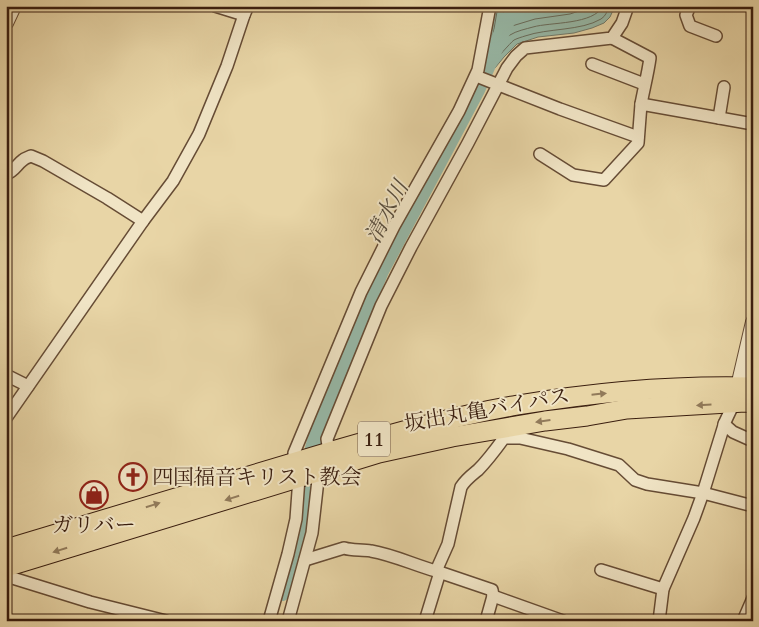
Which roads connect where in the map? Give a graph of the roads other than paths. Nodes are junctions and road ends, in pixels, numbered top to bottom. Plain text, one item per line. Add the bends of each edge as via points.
1 (14, 6) edge
2 (215, 6) edge
3 (490, 6) edge
4 (628, 6) edge
5 (690, 6) edge
6 (246, 11) edge
7 (6, 23) edge
8 (716, 36) dead end
9 (612, 38) junction
10 (592, 64) dead end
11 (476, 76) junction
12 (498, 84) junction
13 (644, 84) junction
14 (724, 87) dead end
15 (641, 104) junction
16 (719, 118) junction
17 (753, 124) edge
18 (638, 137) junction
19 (540, 154) dead end
20 (6, 174) edge
21 (143, 221) junction
22 (753, 322) edge
23 (6, 375) edge
24 (28, 386) junction
25 (744, 395) edge
26 (496, 409) junction
27 (6, 418) edge
28 (724, 424) junction
29 (502, 433) junction
30 (753, 441) edge
31 (329, 452) junction
32 (297, 470) junction
33 (319, 472) junction
34 (703, 493) junction
35 (753, 506) edge
36 (6, 549) edge
37 (305, 560) junction
38 (6, 567) edge
39 (601, 570) dead end
40 (438, 572) junction
41 (6, 576) edge
42 (663, 589) junction
43 (493, 596) junction
44 (753, 598) edge
45 (166, 621) edge
46 (269, 621) edge
47 (288, 621) edge
48 (425, 621) edge
49 (486, 621) edge
50 (563, 621) edge
51 (659, 621) edge
52 (743, 621) edge

1 - 7 street
2 - 6 street
3 - 11 street
4 - 9 street
5 - 8 street via 686,15 690,26
6 - 21 street via 199,134 173,182
9 - 12 street via 525,48
9 - 13 street via 650,58
10 - 13 street
11 - 12 street
11 - 32 street via 361,292 294,453
12 - 18 street
12 - 31 street via 381,306 327,439
13 - 15 street
14 - 16 street
15 - 16 street
15 - 18 street
16 - 17 street
18 - 19 street via 638,143 604,180 573,175
20 - 21 street via 31,156
21 - 24 street
22 - 25 street
23 - 24 street
24 - 27 street
26 -> 25 highway, 坂出丸亀バイパス / 11 via 587,395 663,389
25 - 28 street
25 -> 29 highway, 坂出丸亀バイパス / 11 via 545,421
26 - 29 street
26 - 31 highway, 坂出丸亀バイパス / 11
28 - 30 street
28 - 34 street
29 - 33 highway, 坂出丸亀バイパス / 11 via 452,437 379,453
29 - 34 street via 619,465 635,480 647,484
29 - 40 street via 491,456 461,487
31 - 32 highway, 坂出丸亀バイパス / 11
32 - 33 highway, 坂出丸亀バイパス / 11
36 -> 32 highway, 坂出丸亀バイパス / 11
32 -> 38 highway, 坂出丸亀バイパス / 11
32 - 46 street via 296,519
33 - 37 street via 312,533
34 - 35 street
34 - 42 street
37 - 40 street via 344,548 370,550
37 - 47 street
39 - 42 street
40 - 43 street via 492,590
40 - 48 street
41 - 45 street
42 - 51 street
43 - 49 street
43 - 50 street
44 - 52 street

